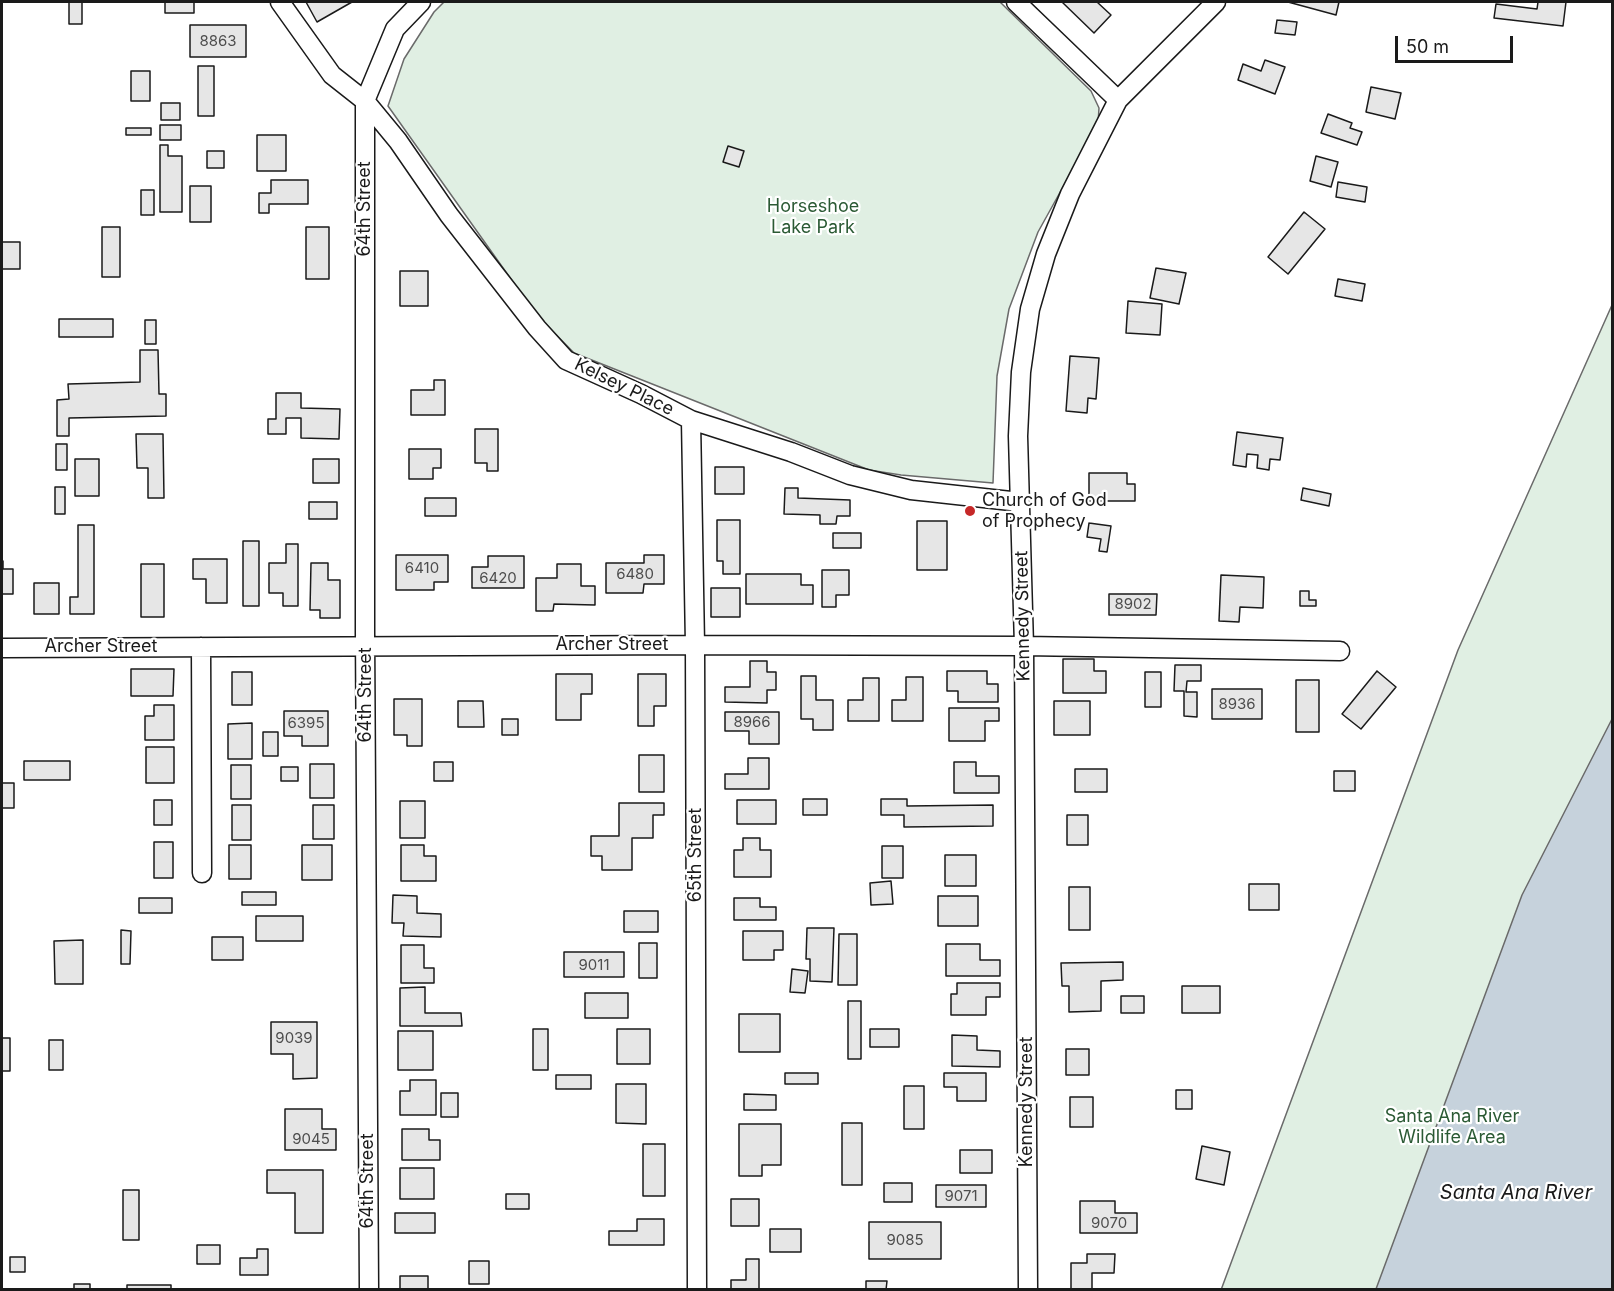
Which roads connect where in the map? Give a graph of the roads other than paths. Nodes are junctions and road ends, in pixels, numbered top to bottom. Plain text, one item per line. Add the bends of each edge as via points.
1 (280, 2) edge
2 (422, 2) edge
3 (1016, 2) edge
4 (1216, 2) edge
5 (1119, 100) junction
6 (365, 101) junction
7 (691, 420) junction
8 (1020, 502) junction
9 (365, 645) junction
10 (695, 645) junction
11 (1024, 646) junction
12 (201, 647) junction
13 (2, 648) edge
14 (1340, 651) dead end
15 (202, 873) dead end
16 (369, 1290) edge
17 (697, 1290) edge
18 (1028, 1290) edge

1 - 6 street, Kelsey Place via 332,75
2 - 6 street via 395,29
3 - 5 street
4 - 5 street, Kennedy Street
5 - 8 street, Kennedy Street via 1070,194 1030,309 1018,425
6 - 7 street, Kelsey Place via 449,215 566,360
6 - 9 street, 64th Street
7 - 8 street, Kelsey Place via 850,475 911,490
7 - 10 street, 65th Street
8 - 11 street, Kennedy Street
9 - 10 street, Archer Street
9 - 12 street, Archer Street
9 - 16 street, 64th Street
10 - 11 street, Archer Street
10 - 17 street, 65th Street
11 - 14 street, Archer Street
11 - 18 street, Kennedy Street
12 - 13 street, Archer Street
12 - 15 street

